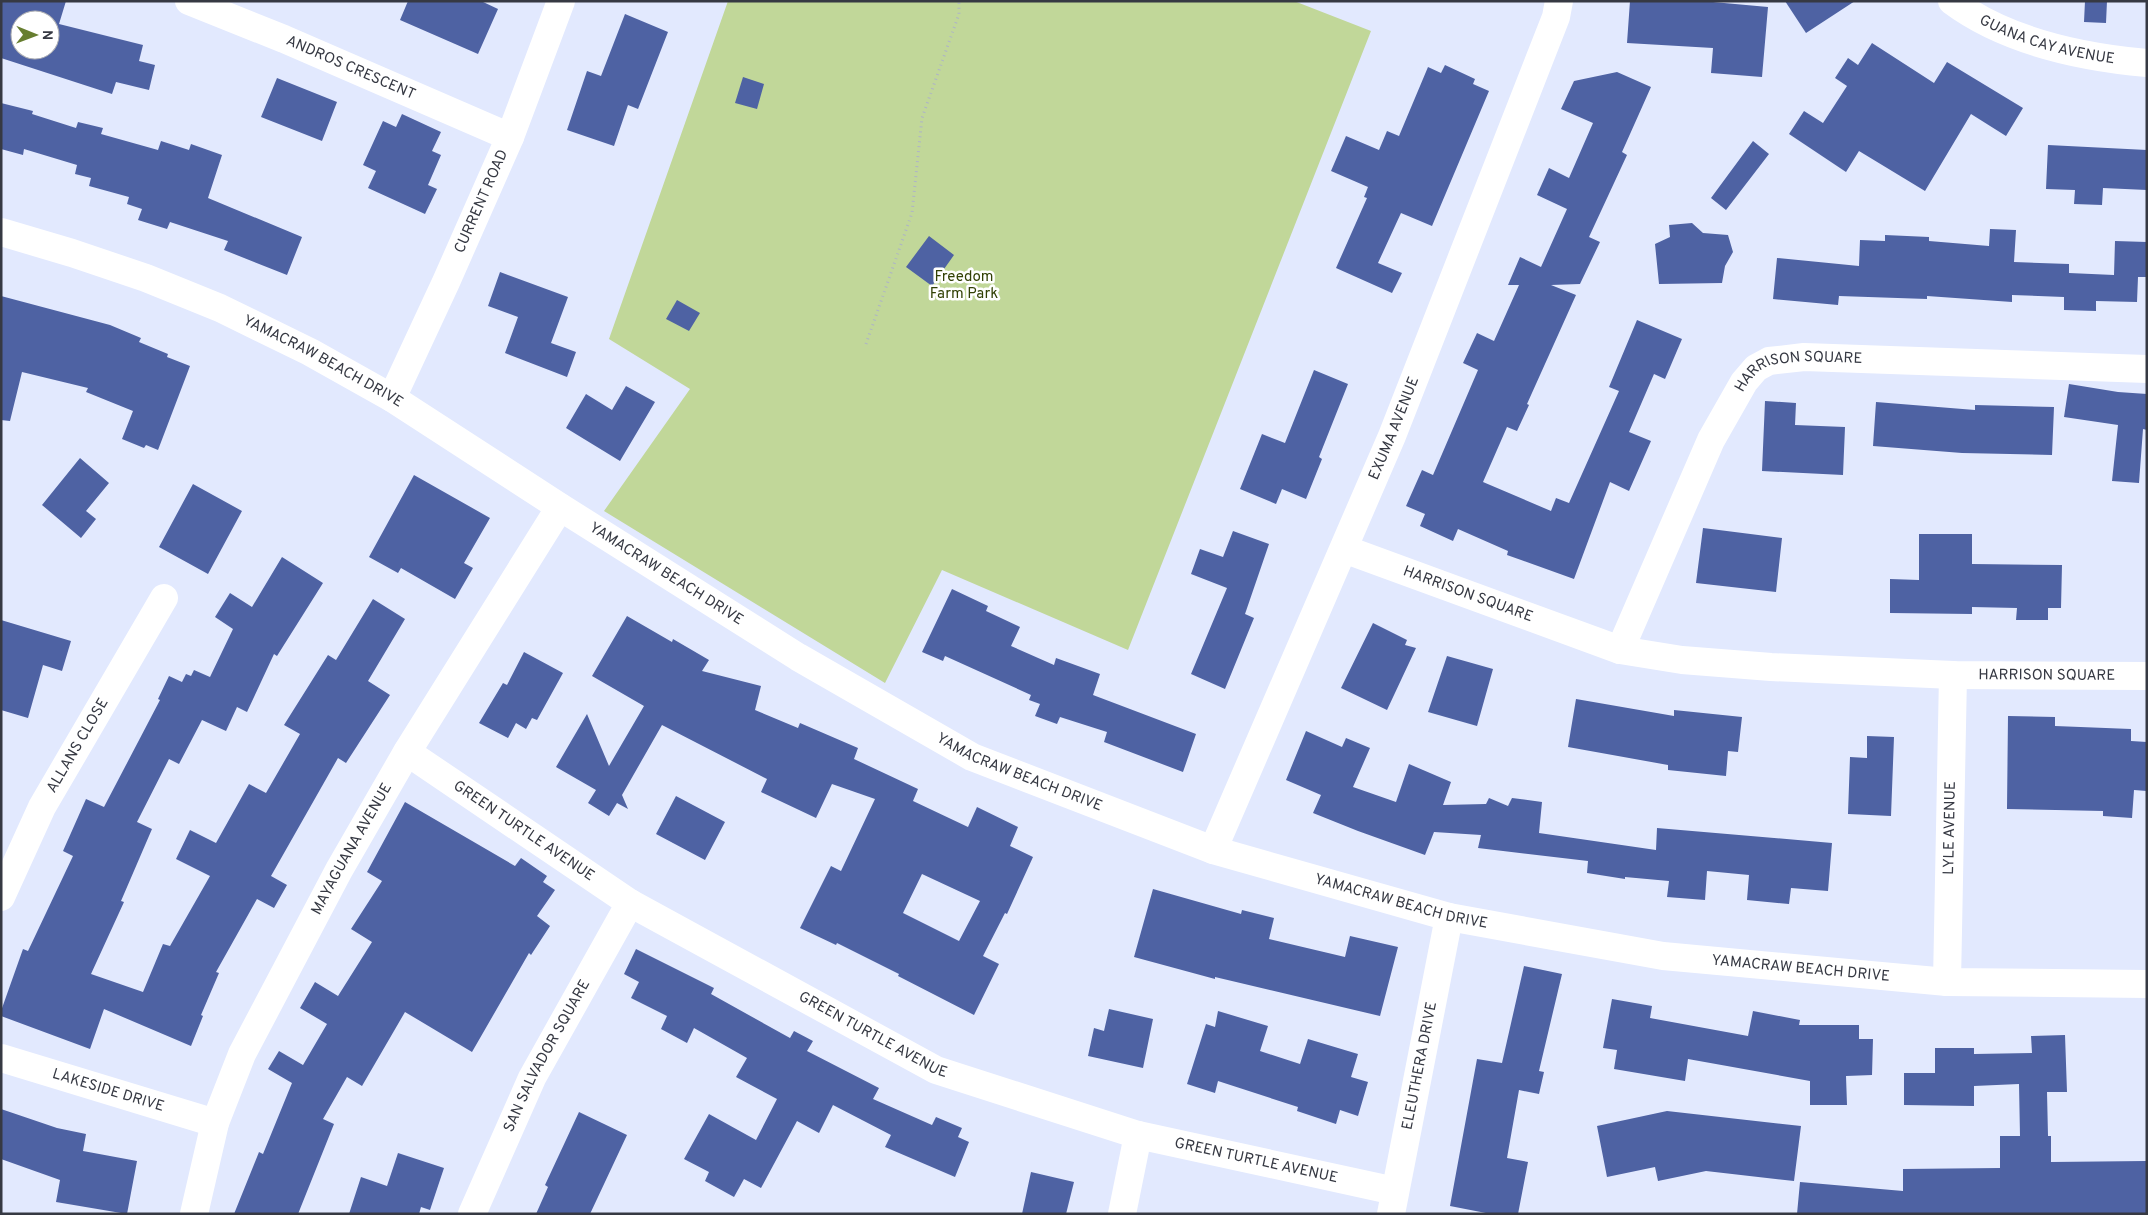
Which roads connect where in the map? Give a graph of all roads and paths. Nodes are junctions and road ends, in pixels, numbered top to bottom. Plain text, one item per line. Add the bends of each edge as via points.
1 (189, 1) edge
2 (561, 1) edge
3 (960, 1) edge
4 (1559, 1) edge
5 (1952, 1) edge
6 (2147, 63) edge
7 (510, 137) junction
8 (1, 232) edge
9 (866, 344) dead end
10 (2147, 369) edge
11 (392, 398) junction
12 (560, 507) junction
13 (1344, 549) junction
14 (164, 598) dead end
15 (1620, 650) junction
16 (1953, 675) junction
17 (2147, 676) edge
18 (407, 752) junction
19 (1213, 850) junction
20 (1, 897) edge
21 (630, 903) junction
22 (1449, 917) junction
23 (1947, 982) junction
24 (2147, 984) edge
25 (1, 1058) edge
26 (215, 1123) junction
27 (1138, 1135) junction
28 (1393, 1202) edge
29 (194, 1214) edge
30 (472, 1214) edge
31 (1122, 1214) edge

1 - 7 street, ANDROS CRESCENT
2 - 7 street, CURRENT ROAD
3 - 9 path via 959,14 922,118 912,213
4 - 13 street, EXUMA AVENUE via 1556,17 1396,427
5 - 6 street, GUANA CAY AVENUE via 1973,16 2048,47 2112,60
7 - 11 street, CURRENT ROAD
8 - 11 street, YAMACRAW BEACH DRIVE via 146,278 220,308 310,352
10 - 15 street, HARRISON SQUARE via 1804,357 1769,361 1756,368 1744,382 1711,440
11 - 12 street, YAMACRAW BEACH DRIVE
12 - 18 street, MAYAGUANA AVENUE
12 - 19 street, YAMACRAW BEACH DRIVE via 798,657 972,757
13 - 15 street, HARRISON SQUARE
13 - 19 street, EXUMA AVENUE
14 - 20 street, ALLANS CLOSE via 42,807
15 - 16 street, HARRISON SQUARE via 1682,660 1771,667
16 - 17 street, HARRISON SQUARE
16 - 23 street, LYLE AVENUE
18 - 21 street, GREEN TURTLE AVENUE
18 - 26 street, MAYAGUANA AVENUE via 339,870 242,1054
19 - 22 street, YAMACRAW BEACH DRIVE
21 - 27 street, GREEN TURTLE AVENUE via 936,1070
21 - 30 street, SAN SALVADOR SQUARE via 532,1078
22 - 23 street, YAMACRAW BEACH DRIVE via 1663,956
22 - 28 street, ELEUTHERA DRIVE
23 - 24 street, YAMACRAW BEACH DRIVE
25 - 26 street, LAKESIDE DRIVE
26 - 29 street, MAYAGUANA AVENUE
27 - 28 street, GREEN TURTLE AVENUE
27 - 31 street

